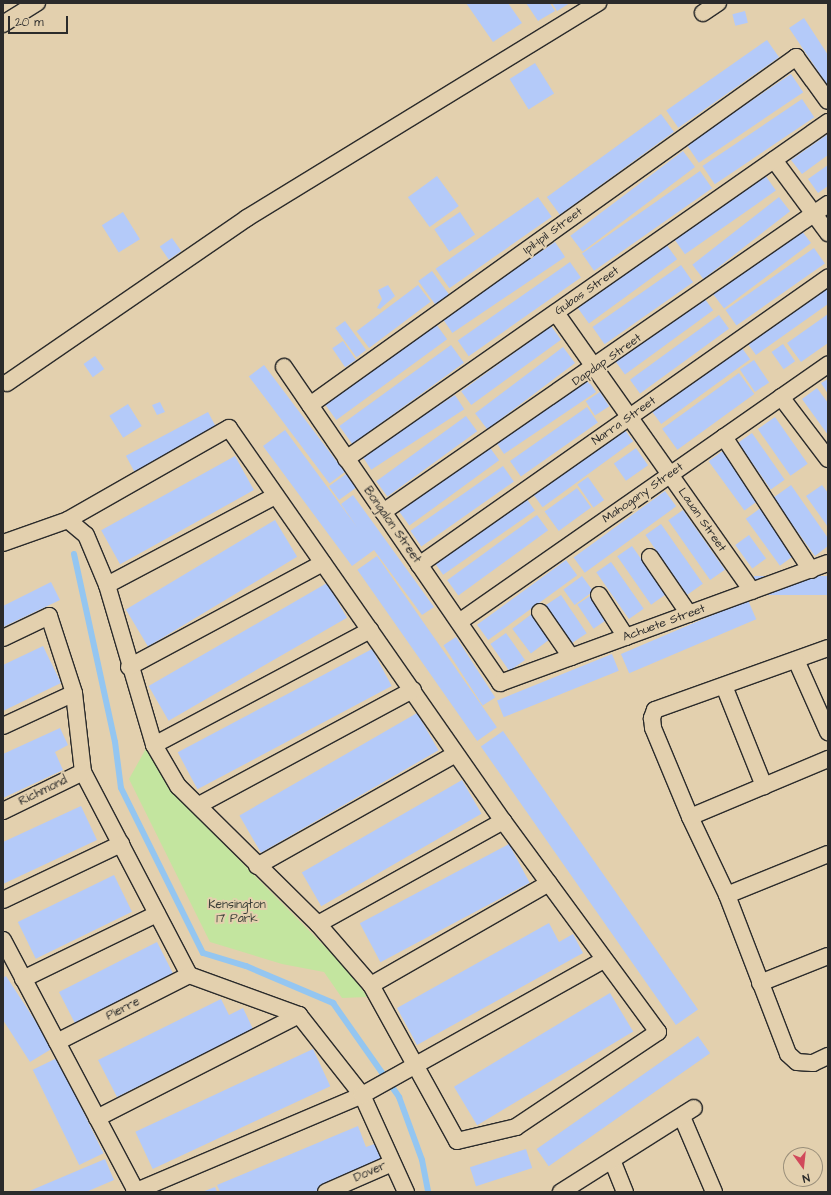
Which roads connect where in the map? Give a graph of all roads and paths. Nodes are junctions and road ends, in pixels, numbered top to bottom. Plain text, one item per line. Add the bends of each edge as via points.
1 (37, 3) edge
2 (598, 3) edge
3 (718, 3) edge
4 (703, 13) dead end
5 (3, 24) edge
6 (828, 101) edge
7 (828, 122) edge
8 (774, 160) junction
9 (828, 204) edge
10 (813, 214) junction
11 (828, 233) edge
12 (828, 278) edge
13 (556, 313) junction
14 (828, 365) edge
15 (284, 367) dead end
16 (595, 368) junction
17 (7, 383) dead end
18 (781, 398) junction
19 (310, 405) junction
20 (630, 417) junction
21 (724, 437) junction
22 (346, 459) junction
23 (828, 459) edge
24 (670, 474) junction
25 (275, 496) junction
26 (383, 512) junction
27 (68, 520) junction
28 (3, 544) edge
29 (650, 557) dead end
30 (323, 563) junction
31 (828, 563) edge
32 (419, 565) junction
33 (811, 570) junction
34 (106, 585) junction
35 (752, 591) junction
36 (599, 595) dead end
37 (540, 612) dead end
38 (689, 614) junction
39 (458, 622) junction
40 (370, 630) junction
41 (626, 637) junction
42 (3, 638) edge
43 (828, 648) edge
44 (571, 657) junction
45 (796, 660) junction
46 (128, 667) junction
47 (500, 683) joint
48 (724, 686) junction
49 (413, 690) junction
50 (74, 693) junction
51 (3, 726) edge
52 (828, 732) edge
53 (154, 745) junction
54 (456, 754) junction
55 (828, 759) edge
56 (83, 772) junction
57 (764, 786) junction
58 (199, 805) junction
59 (3, 811) edge
60 (690, 817) junction
61 (503, 820) junction
62 (120, 844) junction
63 (828, 854) edge
64 (257, 866) junction
65 (549, 883) junction
66 (727, 895) junction
67 (3, 900) edge
68 (157, 914) junction
69 (318, 924) junction
70 (3, 941) edge
71 (828, 956) edge
72 (604, 960) junction
73 (189, 976) junction
74 (23, 979) junction
75 (760, 983) junction
76 (371, 985) junction
77 (299, 1015) junction
78 (57, 1042) junction
79 (828, 1056) edge
80 (411, 1069) junction
81 (368, 1092) junction
82 (97, 1118) junction
83 (612, 1160) junction
84 (392, 1163) junction
85 (135, 1191) edge
86 (326, 1192) edge
87 (406, 1192) edge
88 (561, 1192) edge
89 (625, 1192) edge
90 (714, 1192) edge

1 - 5 street
2 - 17 street via 247,218
3 - 4 street
6 - 19 street, Ipil-Ipil Street via 796,57
7 - 8 street, Gubas Street
8 - 10 street
8 - 13 street, Gubas Street
9 - 10 street, Dapdap Street
10 - 11 street
10 - 16 street, Dapdap Street
12 - 20 street, Narra Street
13 - 16 street, Lauan Street
13 - 22 street, Gubas Street
14 - 18 street, Mahogany Street
15 - 19 street, Bongalon Street
16 - 20 street, Lauan Street
16 - 26 street, Dapdap Street
18 - 21 street, Mahogany Street
18 - 23 street
19 - 22 street, Bongalon Street
20 - 24 street, Lauan Street
20 - 32 street, Narra Street
21 - 24 street, Mahogany Street
21 - 33 street
22 - 26 street, Bongalon Street
24 - 35 street, Lauan Street
24 - 39 street, Mahogany Street
25 - 27 street via 229,428
25 - 30 street
25 - 34 street
26 - 32 street, Bongalon Street
27 - 28 street
27 - 34 street via 86,535
29 - 38 street
30 - 40 street
30 - 46 street
31 - 33 street, Achuete Street
32 - 39 street, Bongalon Street
33 - 35 street, Achuete Street
34 - 46 street
35 - 38 street, Achuete Street
36 - 41 street
37 - 44 street
38 - 41 street, Achuete Street
39 - 47 street, Bongalon Street
40 - 49 street
40 - 53 street
41 - 44 street, Achuete Street
42 - 50 street via 49,616
43 - 45 street
44 - 47 street, Achuete Street
45 - 48 street
45 - 52 street
46 - 53 street
48 - 57 street
48 - 60 street via 655,710 652,718 653,728
49 - 54 street
49 - 58 street
50 - 51 street
50 - 56 street
53 - 58 street via 178,786
54 - 61 street
54 - 64 street
55 - 57 street
56 - 59 street, Richmond
56 - 62 street
57 - 60 street
58 - 64 street
60 - 66 street
61 - 65 street
61 - 69 street
62 - 67 street
62 - 68 street
63 - 66 street
64 - 69 street
65 - 72 street
65 - 76 street
66 - 75 street
68 - 73 street
68 - 74 street
69 - 76 street
70 - 74 street
71 - 75 street
72 - 80 street
72 - 80 street via 658,1032 516,1127 457,1141
73 - 77 street
73 - 78 street, Pierre
74 - 78 street
75 - 79 street via 788,1054 797,1062 813,1063
76 - 80 street
77 - 81 street
77 - 82 street
78 - 82 street
80 - 81 street
81 - 84 street
81 - 85 street
82 - 85 street
83 - 88 street
83 - 89 street
83 - 90 street via 688,1113
84 - 86 street, Dover
84 - 87 street

